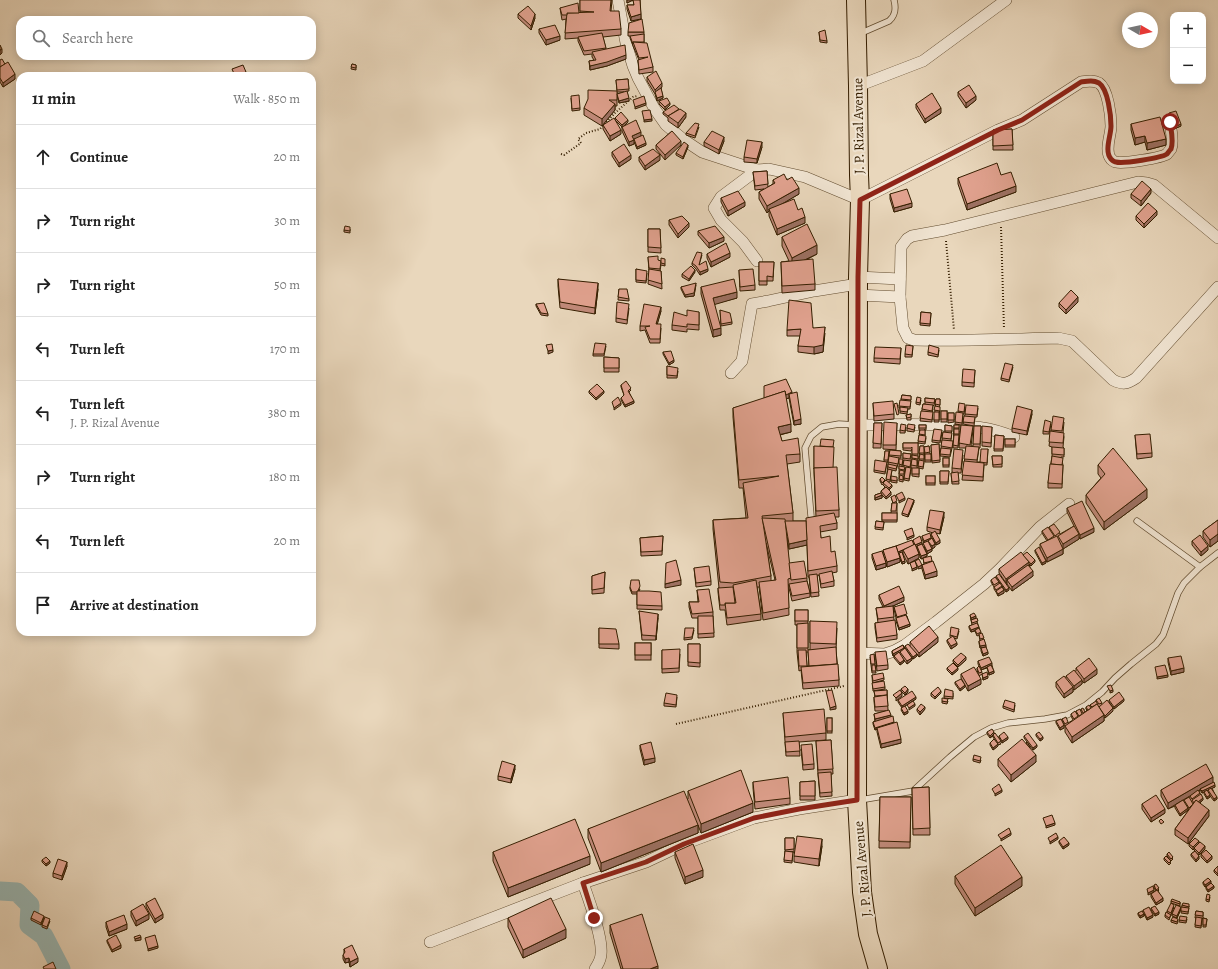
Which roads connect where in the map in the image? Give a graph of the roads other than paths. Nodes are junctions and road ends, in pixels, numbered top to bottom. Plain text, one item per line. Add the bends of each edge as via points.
1 (618, 0) edge
2 (856, 0) edge
3 (894, 0) edge
4 (1006, 0) edge
5 (857, 35) junction
6 (858, 86) junction
7 (1170, 122) edge
8 (757, 170) junction
9 (860, 200) junction
10 (1218, 238) edge
11 (757, 261) dead end
12 (900, 279) junction
13 (858, 285) junction
14 (1218, 287) edge
15 (900, 297) junction
16 (731, 373) dead end
17 (858, 425) junction
18 (1014, 437) edge
19 (1070, 504) dead end
20 (811, 516) edge
21 (1137, 521) dead end
22 (1218, 553) edge
23 (1200, 567) junction
24 (857, 653) junction
25 (857, 800) junction
26 (583, 883) junction
27 (430, 942) dead end
28 (595, 969) edge
29 (878, 969) edge

1 - 8 street via 633,66 646,94 666,125 702,152
2 - 5 main road, J. P. Rizal Avenue
3 - 5 lane via 895,13 889,21
4 - 6 street via 923,61
5 - 6 main road, J. P. Rizal Avenue
6 - 9 main road, J. P. Rizal Avenue
7 - 9 street via 1172,143 1167,154 1157,158 1116,162 1110,159 1108,152 1111,127 1104,89 1100,84 1091,81 1081,82 1022,120
8 - 9 street via 768,169 805,177
8 - 11 street via 720,197 714,208 721,220 743,242
9 - 13 main road, J. P. Rizal Avenue
10 - 12 street via 1154,185 1138,182 912,236 901,247
12 - 13 street
12 - 15 street
13 - 15 street
13 - 16 street via 752,304 742,361
13 - 17 main road, J. P. Rizal Avenue
14 - 15 street via 1136,378 1121,384 1113,380 1072,340 1058,338 955,341 908,338 903,328
17 - 18 street via 970,426
17 - 20 lane via 839,424 822,427 811,436 805,448
17 - 24 main road, J. P. Rizal Avenue
19 - 24 street via 1040,527 984,584 904,645 885,654
21 - 23 lane
22 - 23 lane
23 - 25 lane via 1178,593 1163,635 1156,644 1086,705 1067,715 991,728 974,737 913,791
24 - 25 main road, J. P. Rizal Avenue
25 - 26 street via 754,818 684,844 646,862
25 - 29 main road, J. P. Rizal Avenue via 862,892 868,934
26 - 27 street
26 - 28 street via 602,946 600,962

